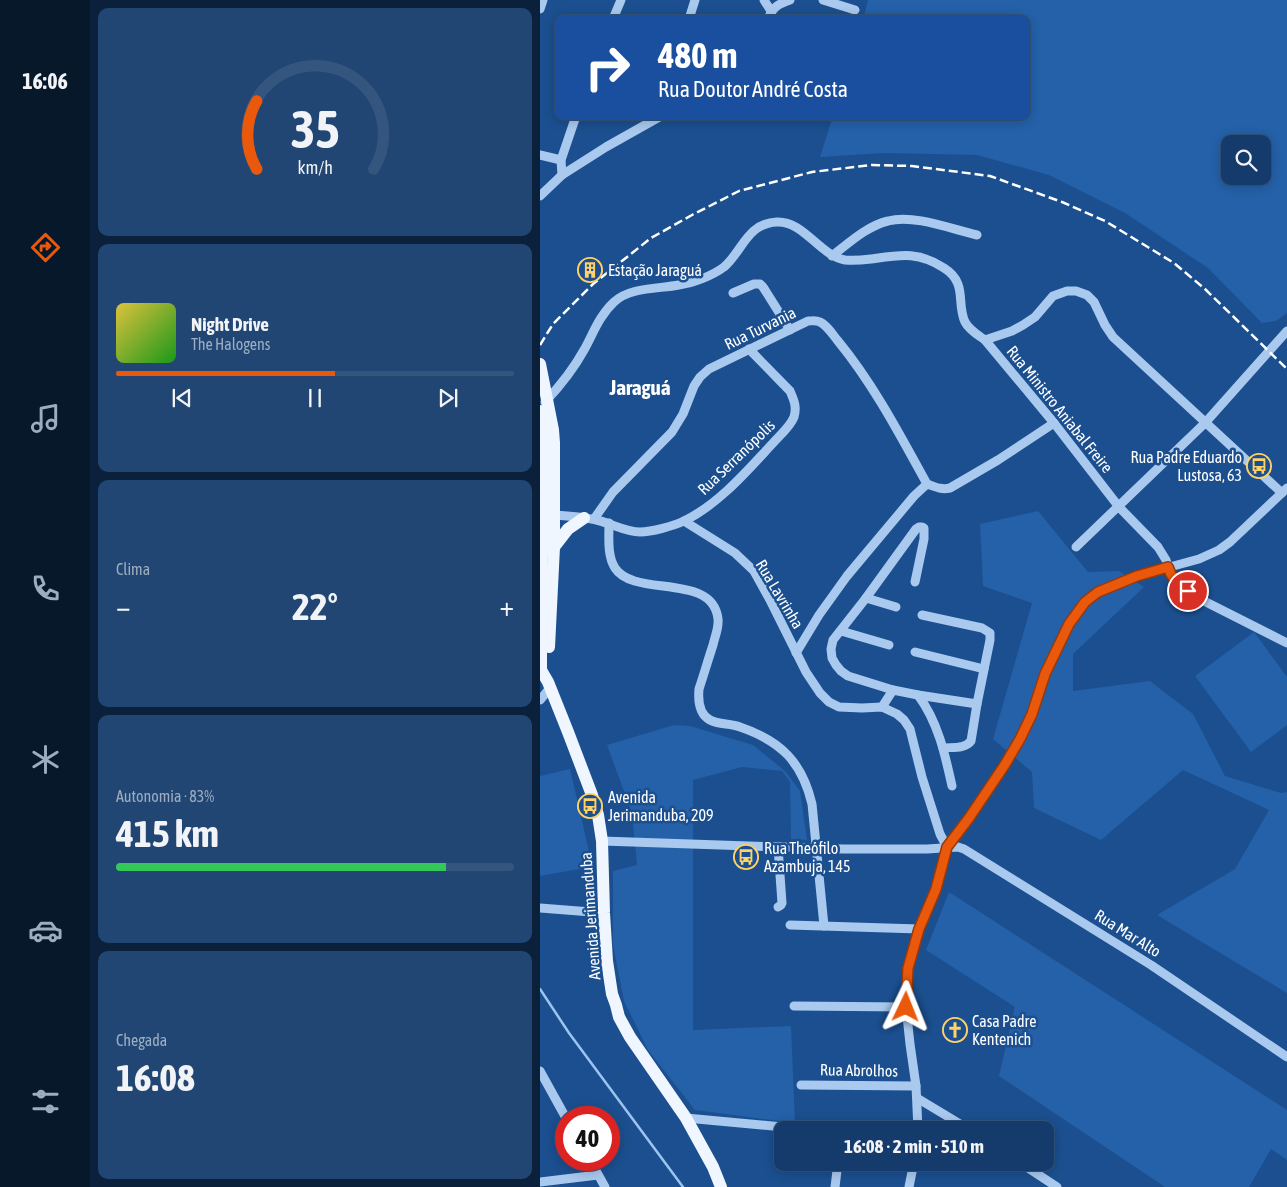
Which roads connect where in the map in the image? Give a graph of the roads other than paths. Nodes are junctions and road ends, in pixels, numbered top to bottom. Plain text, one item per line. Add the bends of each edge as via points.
1 (543, 0) edge
2 (621, 0) edge
3 (695, 0) edge
4 (764, 0) edge
5 (790, 0) edge
6 (823, 0) edge
7 (540, 9) edge
8 (854, 10) dead end
9 (615, 15) edge
10 (690, 15) edge
11 (770, 15) edge
12 (575, 120) edge
13 (651, 120) edge
14 (540, 155) edge
15 (561, 160) junction
16 (562, 176) junction
17 (540, 196) edge
18 (977, 235) dead end
19 (832, 256) junction
20 (733, 292) dead end
21 (790, 330) junction
22 (1287, 331) edge
23 (985, 340) junction
24 (749, 349) junction
25 (540, 364) edge
26 (540, 407) edge
27 (540, 411) edge
28 (1054, 422) junction
29 (1205, 423) junction
30 (549, 475) junction
31 (928, 484) junction
32 (1284, 490) edge
33 (1119, 506) junction
34 (555, 515) junction
35 (589, 519) junction
36 (684, 521) junction
37 (609, 523) junction
38 (554, 548) junction
39 (1076, 548) dead end
40 (1168, 567) junction
41 (916, 582) dead end
42 (866, 598) junction
43 (896, 607) dead end
44 (922, 615) dead end
45 (541, 621) edge
46 (841, 631) junction
47 (1287, 642) edge
48 (889, 646) dead end
49 (915, 652) dead end
50 (796, 653) junction
51 (541, 669) edge
52 (984, 669) junction
53 (549, 685) junction
54 (893, 690) junction
55 (918, 696) junction
56 (540, 700) edge
57 (977, 704) junction
58 (882, 707) junction
59 (943, 748) junction
60 (952, 786) dead end
61 (602, 841) junction
62 (778, 847) junction
63 (947, 847) junction
64 (817, 848) junction
65 (778, 907) dead end
66 (540, 908) edge
67 (604, 913) junction
68 (790, 926) dead end
69 (824, 926) junction
70 (919, 929) junction
71 (794, 1006) dead end
72 (906, 1007) junction
73 (1287, 1057) edge
74 (540, 1071) edge
75 (801, 1085) dead end
76 (916, 1086) junction
77 (917, 1098) junction
78 (559, 1106) edge
79 (686, 1118) junction
80 (918, 1121) edge
81 (955, 1121) edge
82 (774, 1126) edge
83 (596, 1171) edge
84 (837, 1171) edge
85 (912, 1171) edge
86 (1033, 1171) edge
87 (598, 1175) junction
88 (540, 1182) edge
89 (605, 1187) edge
90 (722, 1187) edge
91 (835, 1187) edge
92 (909, 1187) edge
93 (1057, 1187) edge

1 - 7 street
2 - 9 street
3 - 10 street
4 - 11 street
5 - 11 street via 779,4
6 - 8 street
12 - 15 street
13 - 16 street
14 - 15 street
15 - 16 street
16 - 17 street
18 - 19 street via 926,222 889,220 866,230
19 - 23 street, Rua Ministro Aniabal Freire via 855,260 915,256 938,264 958,284 966,324
19 - 26 street via 793,226 776,222 754,231 725,266 699,280 626,294 608,308 562,385
20 - 21 street via 760,284
21 - 24 street, Rua Turvania
21 - 31 street, Rua Turvania via 815,320 826,327 880,398
22 - 29 street
23 - 28 street, Rua Ministro Aniabal Freire
23 - 29 street via 1023,325 1035,317 1053,296 1067,291 1087,295 1113,337
24 - 35 street, Rua Turvania via 700,378 672,432
24 - 36 street, Rua Serranópolis via 790,391 796,409 794,418 720,496
25 - 30 main road, bridge via 554,443
27 - 30 main road
28 - 31 street via 950,488
28 - 33 street, Rua Ministro Aniabal Freire
29 - 32 street
29 - 33 street
30 - 34 main road
30 - 45 main road via 542,554
31 - 50 street via 914,496 847,576
32 - 40 street via 1219,550
33 - 39 street
33 - 40 street, Rua Ministro Aniabal Freire via 1158,547
34 - 35 street, Rua Serranópolis
34 - 38 main road
35 - 37 street, Rua Serranópolis
35 - 38 main road via 568,529
36 - 37 street, Rua Serranópolis via 641,532
36 - 50 street, Rua Lavrinha via 735,553 754,572
37 - 64 street via 610,554 619,574 635,581 687,590 708,598 713,605 718,627 699,689 700,708 710,720 739,726 765,738 791,757 808,787
38 - 53 main road
40 - 47 street, Rua Ministro Aniabal Freire via 1175,582 1200,599
40 - 63 street via 1098,592 1085,602 1061,640 1020,739
41 - 42 street via 924,539 922,527 916,529
42 - 43 street
42 - 46 street
44 - 52 street via 987,630 990,640
45 - 51 main road
46 - 48 street
46 - 54 street via 833,640 831,649 832,658 841,671
49 - 52 street
50 - 58 street, Rua Lavrinha via 829,702 839,707
51 - 53 main road, Avenida Jerimanduba
52 - 57 street
53 - 56 street
53 - 61 main road, Avenida Jerimanduba via 592,795
54 - 55 street
54 - 58 street
55 - 57 street
55 - 59 street via 929,711
57 - 59 street via 969,745
58 - 63 street via 897,714 910,729 929,802
59 - 60 street
61 - 62 street, Rua Mar Alto
61 - 67 main road, Avenida Jerimanduba
62 - 64 street, Rua Mar Alto
62 - 65 street via 782,903
63 - 64 street, Rua Mar Alto
63 - 70 street via 936,889
63 - 73 street, Rua Mar Alto via 964,849 1151,965
64 - 69 street
66 - 67 street
67 - 79 main road, Avenida Jerimanduba via 607,961 619,1017
68 - 69 street
69 - 70 street
70 - 72 street via 908,968
71 - 72 street
72 - 76 street
74 - 78 street
75 - 76 street, Rua Abrolhos
76 - 77 street
77 - 80 street
77 - 81 street
79 - 82 street
79 - 90 main road, Avenida Jerimanduba
83 - 87 street
84 - 91 street
85 - 92 street
86 - 93 street
87 - 88 street
87 - 89 street

